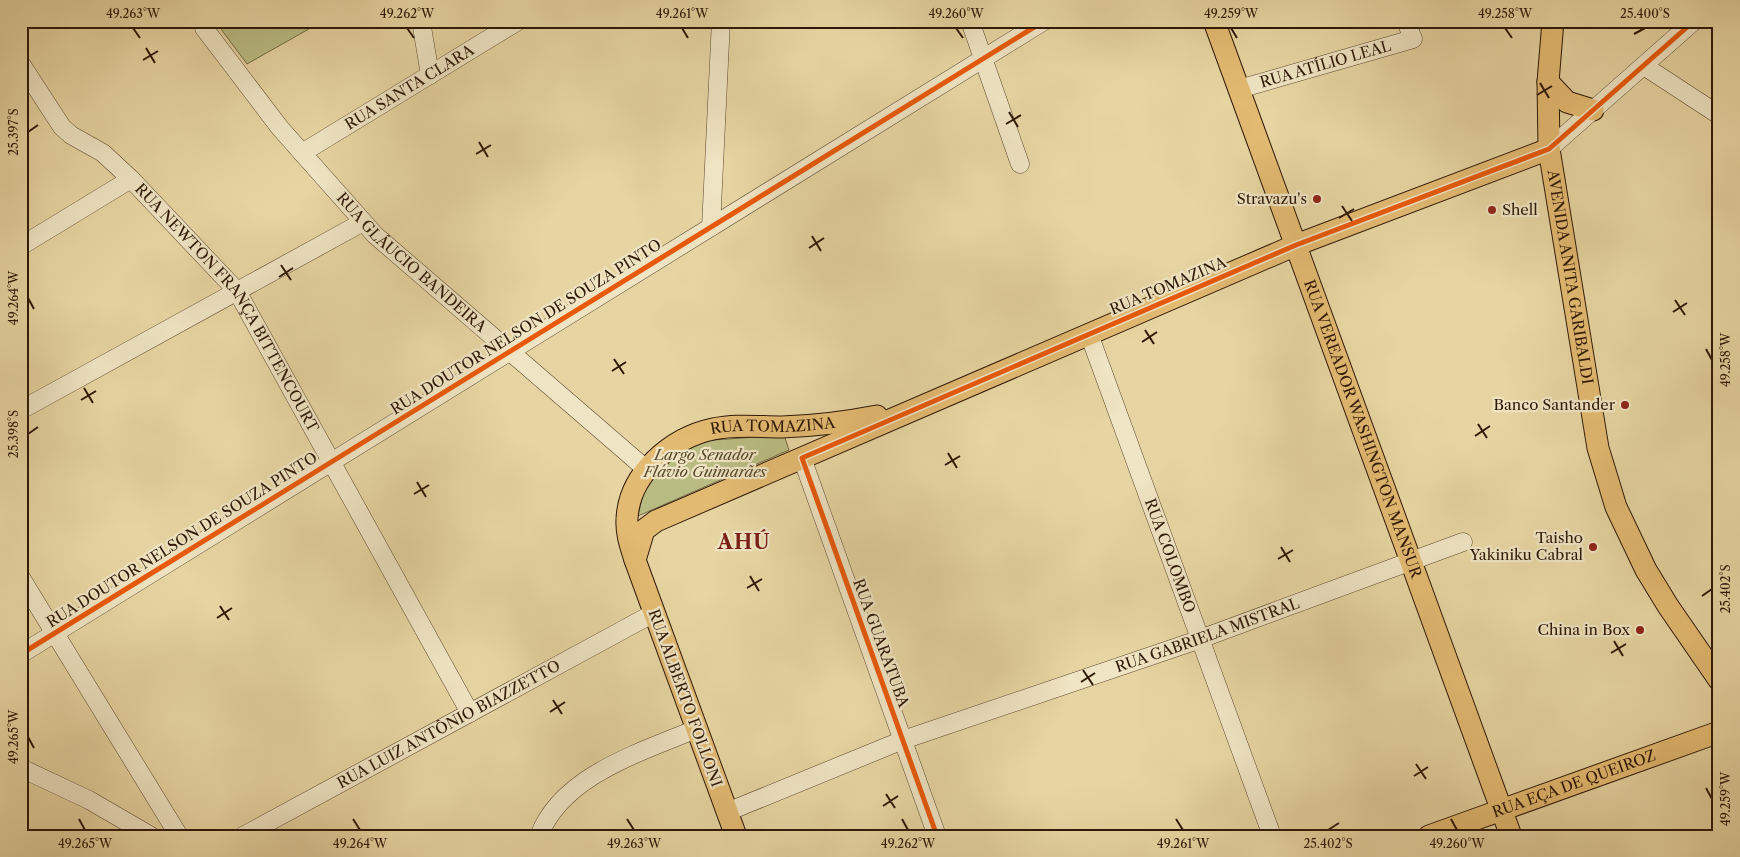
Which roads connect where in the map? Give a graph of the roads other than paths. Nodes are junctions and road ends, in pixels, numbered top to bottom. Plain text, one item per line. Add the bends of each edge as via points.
1 (421, 21) edge
2 (518, 21) edge
3 (721, 21) edge
4 (970, 21) edge
5 (1044, 21) edge
6 (1214, 21) edge
7 (1406, 21) edge
8 (1553, 21) edge
9 (1694, 21) edge
10 (204, 28) dead end
11 (983, 59) junction
12 (21, 64) edge
13 (1644, 66) junction
14 (430, 75) junction
15 (1548, 82) junction
16 (1239, 89) junction
17 (1593, 110) junction
18 (1719, 115) edge
19 (1549, 149) junction
20 (302, 153) junction
21 (1020, 164) dead end
22 (131, 179) junction
23 (363, 222) junction
24 (710, 227) junction
25 (1296, 245) junction
26 (21, 246) edge
27 (237, 291) junction
28 (1089, 334) junction
29 (510, 351) junction
30 (944, 396) junction
31 (21, 410) edge
32 (782, 427) junction
33 (802, 458) junction
34 (332, 462) junction
35 (646, 469) junction
36 (1463, 542) dead end
37 (635, 560) junction
38 (1411, 562) junction
39 (21, 578) edge
40 (654, 613) junction
41 (55, 633) junction
42 (1200, 639) junction
43 (21, 654) edge
44 (1719, 680) edge
45 (470, 713) junction
46 (696, 729) junction
47 (1719, 732) edge
48 (903, 740) junction
49 (21, 768) edge
50 (1502, 810) junction
51 (727, 812) junction
52 (151, 836) edge
53 (179, 836) edge
54 (243, 836) edge
55 (539, 836) edge
56 (736, 836) edge
57 (937, 836) edge
58 (1272, 836) edge
59 (1429, 836) edge
60 (1512, 836) edge

1 - 14 street
2 - 14 street, RUA SANTA CLARA
3 - 24 street
4 - 11 street
5 - 11 street, RUA DOUTOR NELSON DE SOUZA PINTO
6 - 16 main road, RUA VEREADOR WASHINGTON MANSUR
7 - 16 street, RUA ATÍLIO LEAL via 1413,39
8 - 15 main road, AVENIDA ANITA GARIBALDI
9 - 13 street
10 - 20 street, RUA GLÁUCIO BANDEIRA
11 - 21 street
11 - 24 street, RUA DOUTOR NELSON DE SOUZA PINTO
12 - 22 street, RUA NEWTON FRANÇA BITTENCOURT via 62,127 103,153
13 - 17 street
13 - 18 street
14 - 20 street, RUA SANTA CLARA
15 - 17 main road via 1567,102
15 - 19 main road, AVENIDA ANITA GARIBALDI
16 - 25 main road, RUA VEREADOR WASHINGTON MANSUR
17 - 19 street
19 - 25 main road, RUA TOMAZINA
19 - 44 main road, AVENIDA ANITA GARIBALDI via 1592,420 1606,479 1619,515 1651,577
20 - 23 street, RUA GLÁUCIO BANDEIRA
22 - 26 street
22 - 27 street, RUA NEWTON FRANÇA BITTENCOURT
23 - 27 street
23 - 29 street, RUA GLÁUCIO BANDEIRA
24 - 29 street, RUA DOUTOR NELSON DE SOUZA PINTO
25 - 28 main road, RUA TOMAZINA
25 - 38 main road, RUA VEREADOR WASHINGTON MANSUR
27 - 31 street
27 - 34 street, RUA NEWTON FRANÇA BITTENCOURT
28 - 30 main road, RUA TOMAZINA
28 - 42 street, RUA COLOMBO
29 - 34 street, RUA DOUTOR NELSON DE SOUZA PINTO
29 - 35 street, RUA GLÁUCIO BANDEIRA
30 - 32 main road, RUA TOMAZINA via 879,416 816,426
30 - 33 main road, RUA TOMAZINA
32 - 33 main road
32 - 35 main road, RUA TOMAZINA via 735,426 696,434 658,457
33 - 37 main road, RUA TOMAZINA via 656,521 644,530
33 - 48 street, RUA GUARATUBA
34 - 41 street, RUA DOUTOR NELSON DE SOUZA PINTO
34 - 45 street, RUA NEWTON FRANÇA BITTENCOURT
35 - 37 main road, RUA TOMAZINA via 626,519
36 - 38 street, RUA GABRIELA MISTRAL
37 - 40 main road, RUA ALBERTO FOLLONI
38 - 42 street, RUA GABRIELA MISTRAL
38 - 50 main road, RUA VEREADOR WASHINGTON MANSUR
39 - 41 street
40 - 45 street, RUA LUIZ ANTÔNIO BIAZZETTO
40 - 46 main road, RUA ALBERTO FOLLONI
41 - 43 street, RUA DOUTOR NELSON DE SOUZA PINTO
41 - 53 street
42 - 48 street, RUA GABRIELA MISTRAL
42 - 58 street, RUA COLOMBO
45 - 54 street, RUA LUIZ ANTÔNIO BIAZZETTO
46 - 51 main road, RUA ALBERTO FOLLONI
46 - 55 street via 584,781 552,812
47 - 50 main road, RUA EÇA DE QUEIROZ
48 - 51 street, RUA GABRIELA MISTRAL
48 - 57 street, RUA GUARATUBA
49 - 52 street via 89,800
50 - 59 main road, RUA EÇA DE QUEIROZ
50 - 60 main road, RUA VEREADOR WASHINGTON MANSUR
51 - 56 main road, RUA ALBERTO FOLLONI

